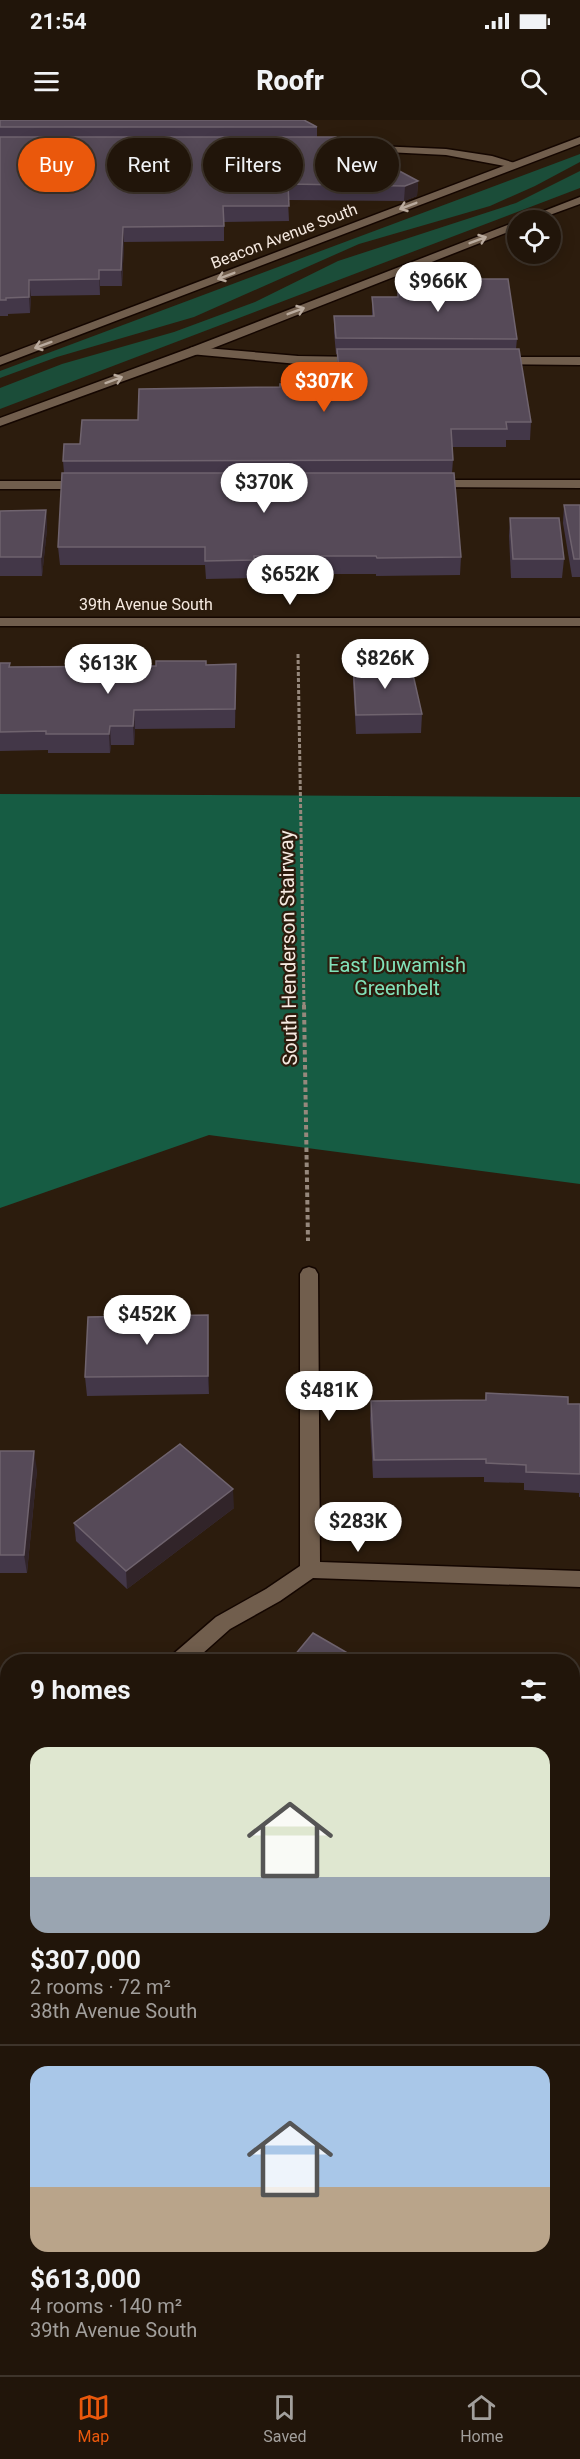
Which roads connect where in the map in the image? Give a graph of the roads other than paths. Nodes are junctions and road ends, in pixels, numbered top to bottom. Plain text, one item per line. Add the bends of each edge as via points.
1 (580, 140) edge
2 (399, 148) edge
3 (516, 165) junction
4 (580, 200) edge
5 (554, 210) edge
6 (507, 228) edge
7 (194, 351) junction
8 (0, 361) edge
9 (369, 361) edge
10 (486, 361) edge
11 (580, 362) edge
12 (0, 422) edge
13 (414, 484) edge
14 (580, 484) edge
15 (0, 485) edge
16 (95, 485) edge
17 (0, 622) edge
18 (580, 622) edge
19 (309, 1274) road end
20 (310, 1570) junction
21 (580, 1579) edge
22 (187, 1654) edge

1 - 3 main road, Beacon Avenue South
2 - 3 main road via 462,152
3 -> 8 main road, Beacon Avenue South
4 - 5 main road
7 -> 6 main road
7 - 9 main road via 298,360
12 -> 7 main road
10 - 11 main road
13 - 14 main road
15 - 16 main road
17 - 18 main road, 39th Avenue South
19 - 20 main road
20 - 21 main road
20 - 22 main road via 223,1623

